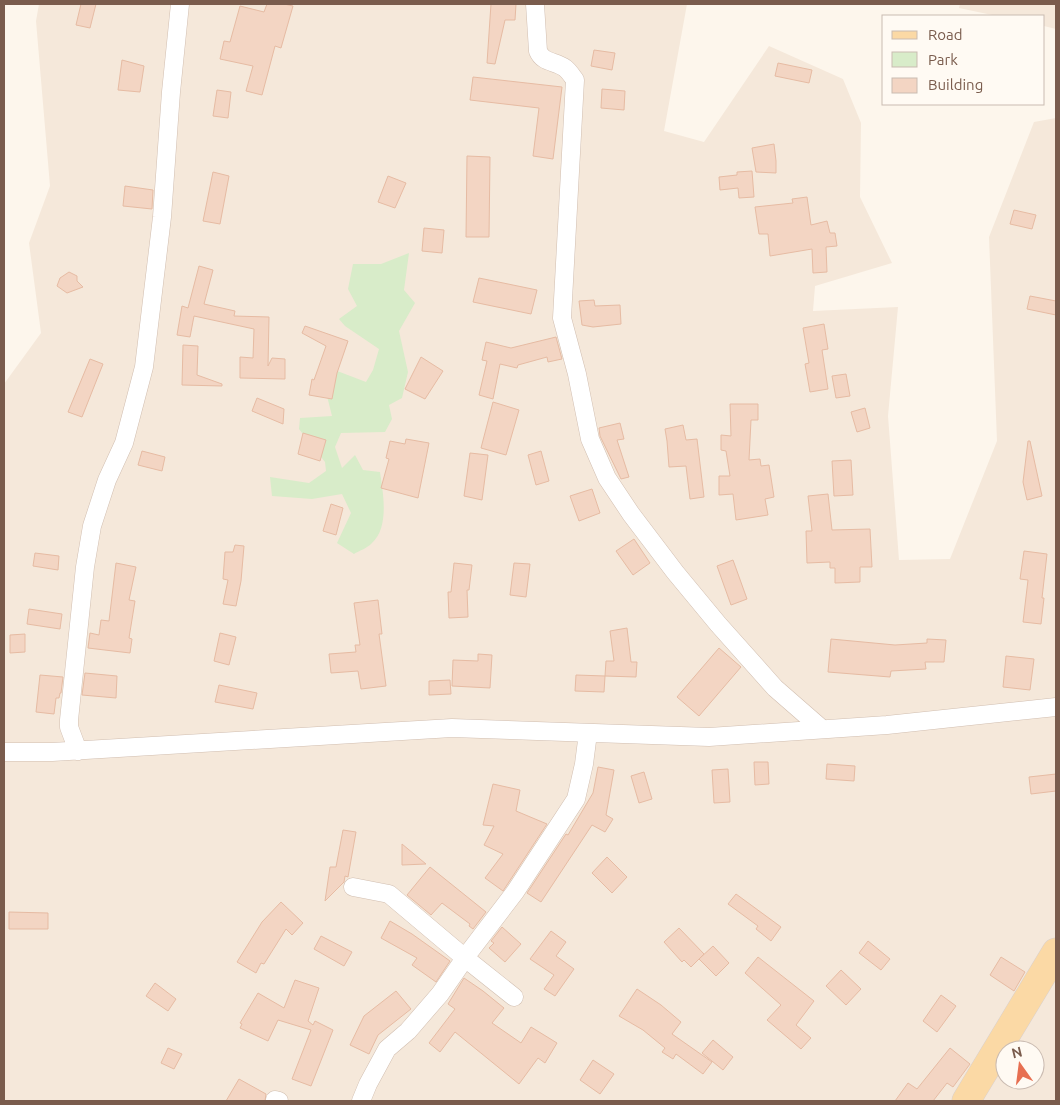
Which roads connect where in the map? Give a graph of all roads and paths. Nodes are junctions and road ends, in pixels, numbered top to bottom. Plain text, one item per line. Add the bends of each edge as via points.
1 (180, 4) edge
2 (535, 4) edge
3 (1056, 707) edge
4 (822, 729) junction
5 (588, 733) junction
6 (78, 750) junction
7 (4, 752) edge
8 (354, 887) dead end
9 (1056, 952) edge
10 (465, 958) junction
11 (514, 997) dead end
12 (361, 1101) edge
13 (966, 1101) edge

1 - 6 street via 162,217 144,367 124,443 92,526 85,567 69,720
2 - 4 street via 540,55 565,68 575,80 562,318 590,439 606,478 675,572 775,688
3 - 4 street
4 - 5 street via 709,737
5 - 6 street via 452,728
5 - 10 street via 576,799 515,892
6 - 7 street
8 - 10 street via 389,894
9 - 13 main road
10 - 11 street
10 - 12 street via 440,994 387,1049

